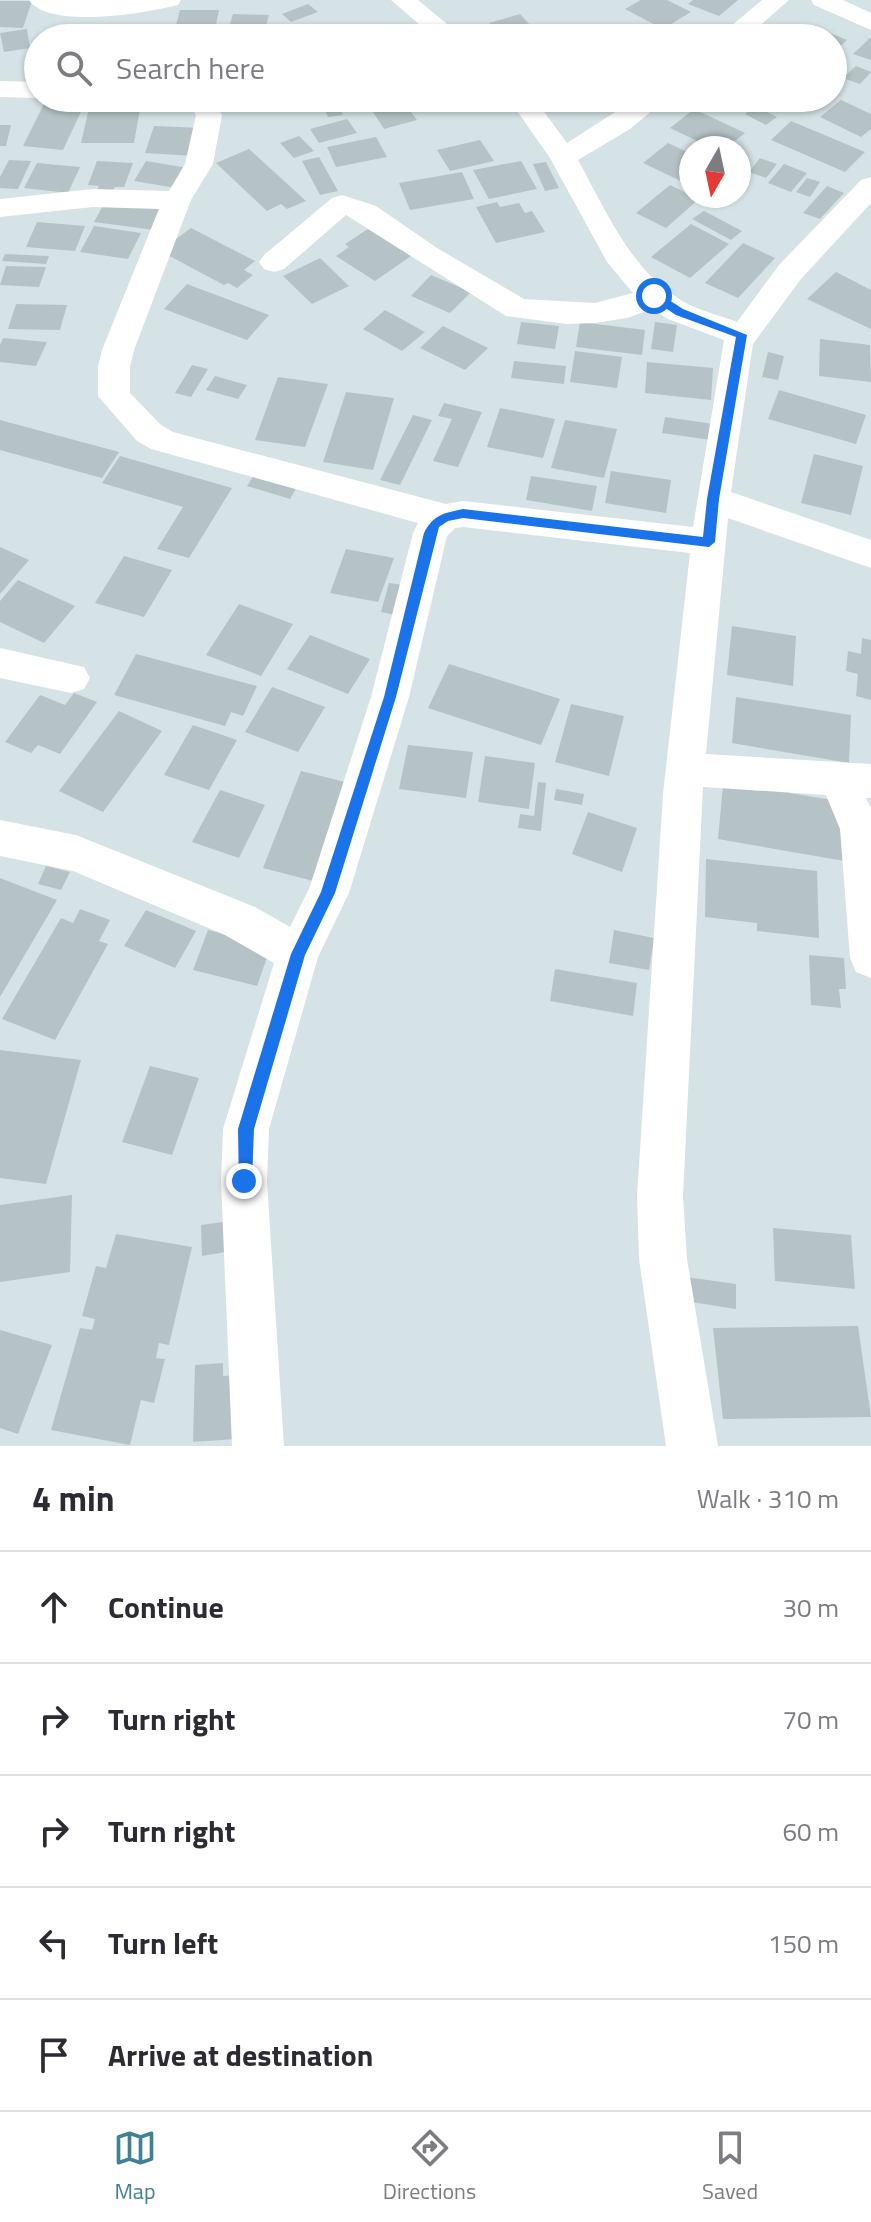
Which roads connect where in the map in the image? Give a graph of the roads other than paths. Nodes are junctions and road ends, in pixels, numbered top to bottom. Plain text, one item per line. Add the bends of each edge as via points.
1 (41, 0) edge
2 (169, 0) edge
3 (403, 0) edge
4 (777, 0) edge
5 (823, 0) edge
6 (871, 22) edge
7 (433, 24) edge
8 (747, 24) edge
9 (0, 89) edge
10 (24, 90) edge
11 (207, 112) edge
12 (531, 112) edge
13 (635, 112) edge
14 (563, 157) junction
15 (871, 186) edge
16 (177, 200) junction
17 (0, 208) edge
18 (274, 262) dead end
19 (654, 296) junction
20 (742, 335) junction
21 (713, 499) junction
22 (445, 517) junction
23 (709, 542) junction
24 (871, 554) edge
25 (0, 663) edge
26 (71, 678) dead end
27 (685, 769) junction
28 (855, 779) edge
29 (0, 838) edge
30 (298, 954) junction
31 (871, 958) edge
32 (258, 1446) edge
33 (692, 1446) edge

1 - 2 street via 62,7
3 - 7 street
4 - 8 street
5 - 6 street
9 - 10 street
11 - 16 street via 199,164
12 - 14 street
13 - 14 street
14 - 19 street via 617,255
15 - 20 street via 790,272
16 - 17 street via 93,198
16 - 22 street via 116,359 112,386 121,405 163,441
18 - 19 street via 342,204 366,212 517,309 595,313 627,308
19 - 20 street via 679,312
20 - 21 street
21 - 23 street
21 - 24 street
22 - 23 street via 463,514
22 - 30 street via 430,533 390,697 328,893
23 - 27 street
25 - 26 street
27 - 28 street
27 - 33 street via 660,1196 663,1259
28 - 31 street
29 - 30 street via 76,853 240,921
30 - 32 street via 246,1129

